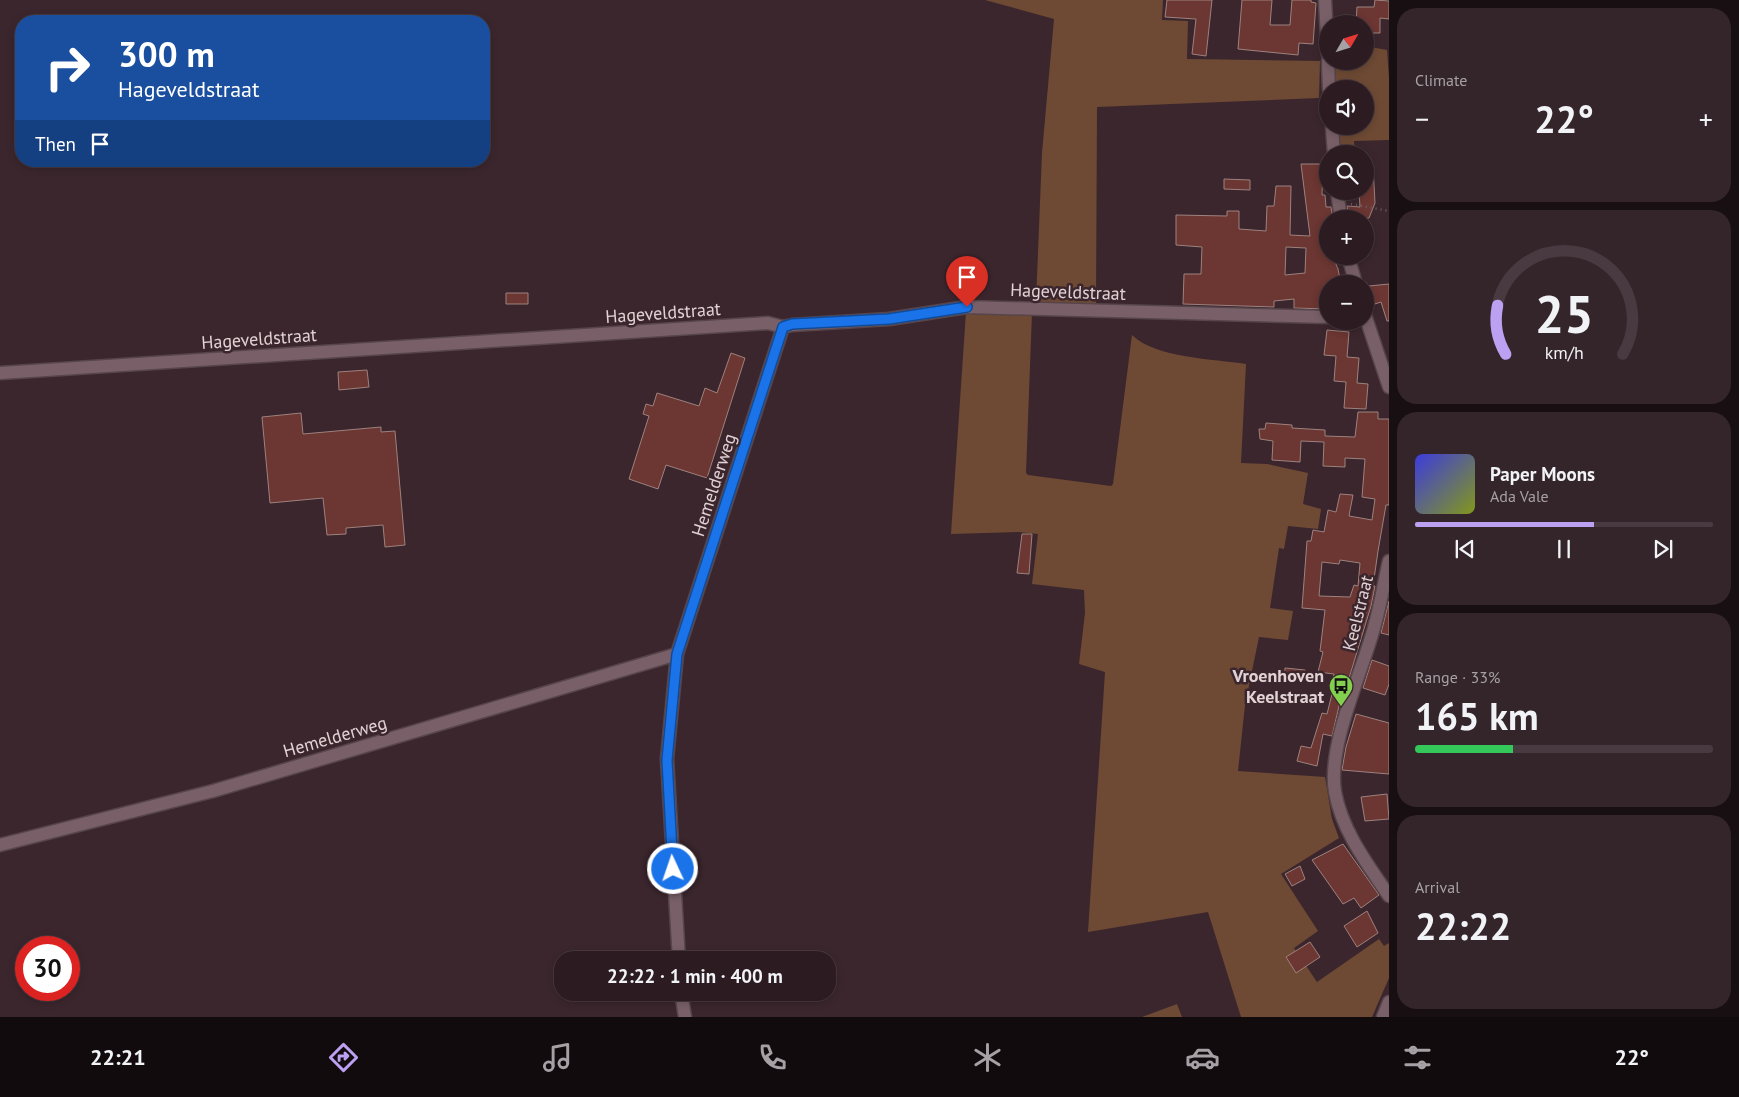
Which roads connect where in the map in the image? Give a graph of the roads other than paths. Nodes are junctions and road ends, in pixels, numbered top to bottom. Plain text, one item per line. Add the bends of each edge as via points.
1 (1325, 0) edge
2 (1326, 15) edge
3 (1319, 317) edge
4 (783, 327) junction
5 (1369, 330) edge
6 (0, 373) edge
7 (1389, 387) edge
8 (1389, 560) edge
9 (677, 654) junction
10 (0, 845) edge
11 (1389, 896) edge
12 (678, 951) edge
13 (682, 1001) edge
14 (1389, 1002) edge
15 (685, 1017) edge
16 (1383, 1017) edge

1 - 2 street
3 - 4 street, Hageveldstraat via 967,307 889,319
4 - 6 street, Hageveldstraat via 768,323
4 - 9 street, Hemelderweg
5 - 7 street
8 - 11 street, Keelstraat via 1375,624 1333,766 1335,793 1343,818 1357,848
9 - 10 street, Hemelderweg via 213,791
9 - 12 street, Hemelderweg via 667,760
13 - 15 street
14 - 16 street

